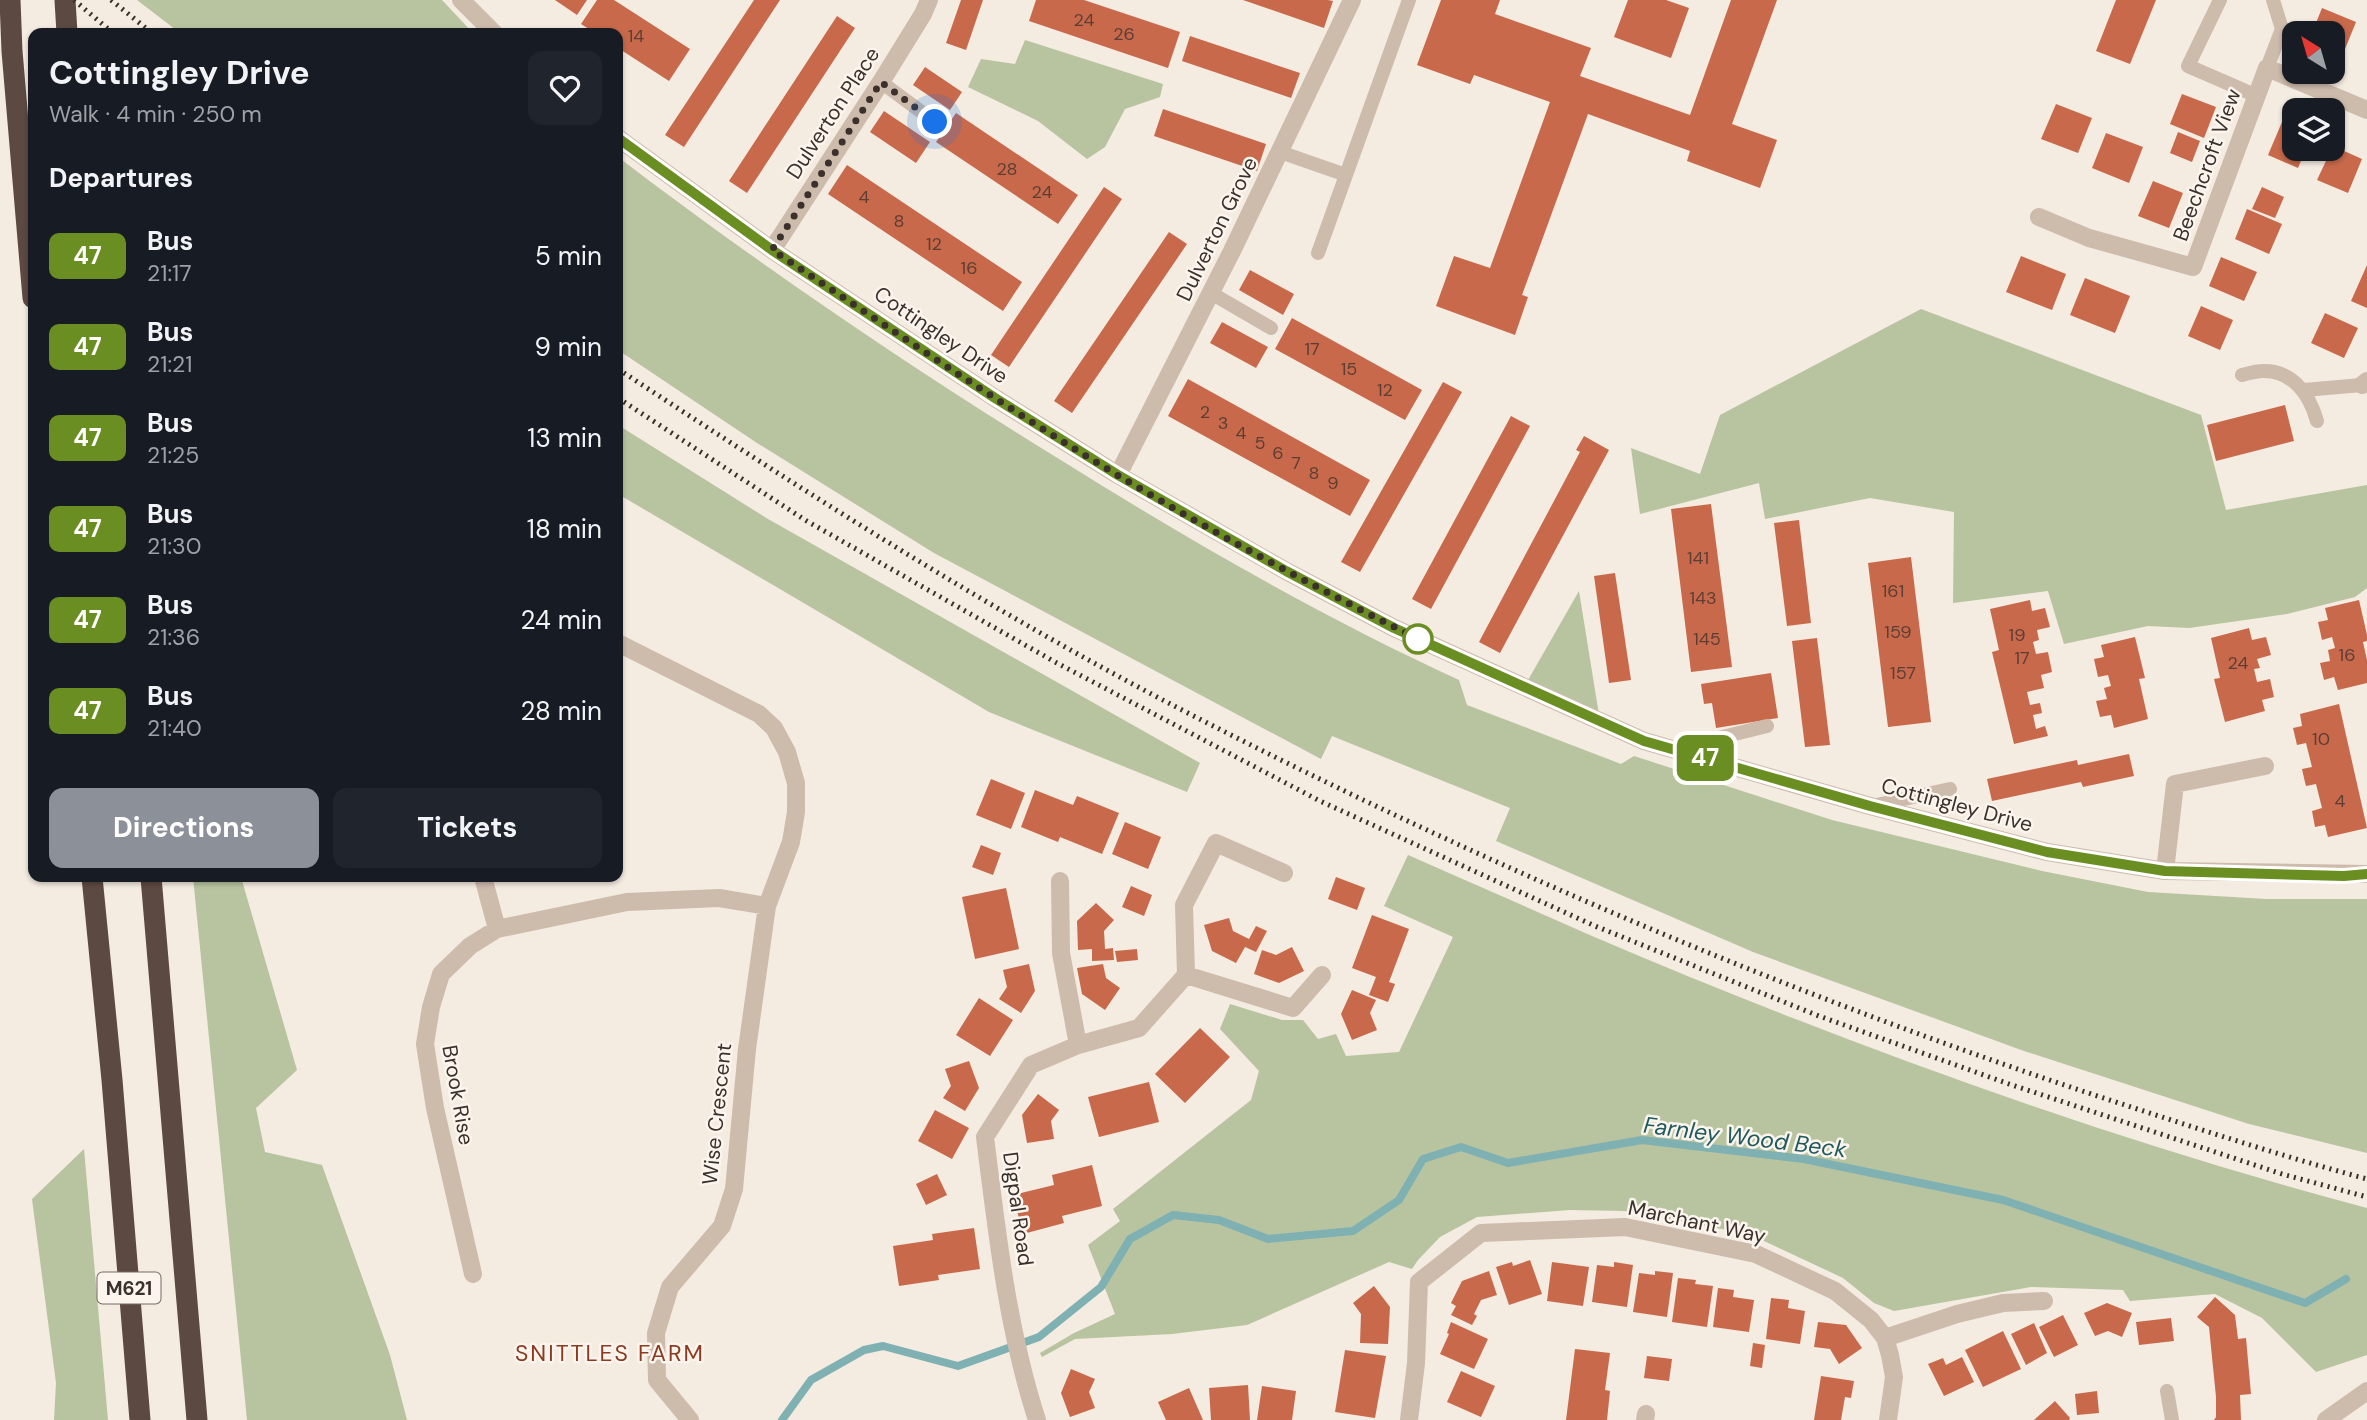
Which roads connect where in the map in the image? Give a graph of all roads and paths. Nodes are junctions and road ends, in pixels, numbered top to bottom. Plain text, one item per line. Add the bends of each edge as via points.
1 (10, 0) edge
2 (65, 0) edge
3 (461, 0) edge
4 (929, 0) edge
5 (1352, 0) edge
6 (1409, 0) edge
7 (2220, 0) edge
8 (2273, 0) edge
9 (67, 28) edge
10 (489, 28) edge
11 (2267, 68) junction
12 (881, 82) junction
13 (2257, 96) junction
14 (2367, 110) edge
15 (935, 122) dead end
16 (623, 142) edge
17 (1280, 152) junction
18 (1346, 175) junction
19 (2039, 217) dead end
20 (28, 239) edge
21 (772, 250) junction
22 (1318, 253) dead end
23 (1211, 293) junction
24 (1270, 328) dead end
25 (2242, 375) dead end
26 (2364, 383) edge
27 (2304, 390) junction
28 (2317, 421) dead end
29 (1118, 475) junction
30 (623, 646) edge
31 (1768, 726) dead end
32 (1674, 750) junction
33 (2265, 766) dead end
34 (1950, 789) dead end
35 (1870, 806) junction
36 (2165, 871) junction
37 (1284, 873) dead end
38 (2367, 874) edge
39 (1060, 881) dead end
40 (92, 882) edge
41 (151, 882) edge
42 (484, 882) edge
43 (767, 906) junction
44 (497, 929) junction
45 (1186, 975) junction
46 (1322, 975) dead end
47 (1078, 1045) junction
48 (473, 1274) dead end
49 (2044, 1301) dead end
50 (1885, 1338) junction
51 (2167, 1391) dead end
52 (2367, 1391) edge
53 (140, 1420) edge
54 (197, 1420) edge
55 (690, 1420) edge
56 (1037, 1420) edge
57 (1409, 1420) edge
58 (1888, 1420) edge
59 (2172, 1420) edge
60 (2326, 1420) edge

1 - 20 highway
2 - 9 highway
3 - 10 street
4 - 12 street, Dulverton Place
5 - 17 street, Dulverton Grove
6 - 18 lane
7 - 13 lane via 2188,66
8 - 11 lane via 2282,29
11 - 13 street, Beechcroft View
11 - 14 street
12 - 15 lane
12 - 21 street, Dulverton Place
13 - 19 street, Beechcroft View via 2193,267 2090,238
16 - 21 street, Cottingley Drive
17 - 18 lane
17 - 23 street, Dulverton Grove
18 - 22 lane
21 - 29 street, Cottingley Drive
23 - 24 lane
23 - 29 street, Dulverton Grove
25 - 27 lane via 2266,371 2288,378
26 - 27 lane
27 - 28 lane
29 - 32 street, Cottingley Drive via 1394,628 1644,741
30 - 43 street, Wise Crescent via 759,714 774,728 793,767 796,812 791,842
31 - 32 lane
32 - 35 street, Cottingley Drive
33 - 36 street via 2175,784
34 - 35 lane
35 - 36 street, Cottingley Drive via 2047,852
36 - 38 street, Cottingley Drive
37 - 45 street via 1216,843 1184,905
39 - 47 street via 1061,953
40 - 53 highway, M621
41 - 54 highway, M621
42 - 44 street
43 - 44 street, Brook Rise via 719,898 627,902
43 - 55 street, Wise Crescent via 734,1189 722,1226 670,1286 656,1333 657,1380
44 - 48 street, Brook Rise via 470,946 441,974 425,1044
45 - 46 street via 1293,1009
45 - 47 street, Digpal Road via 1139,1028
47 - 56 street, Digpal Road via 1031,1065 985,1137 1013,1334
49 - 50 street via 1991,1306
50 - 57 street, Marchant Way via 1871,1320 1835,1291 1756,1254 1625,1227 1481,1233 1419,1282
50 - 58 street, Marchant Way via 1894,1377
51 - 59 lane
52 - 60 street

